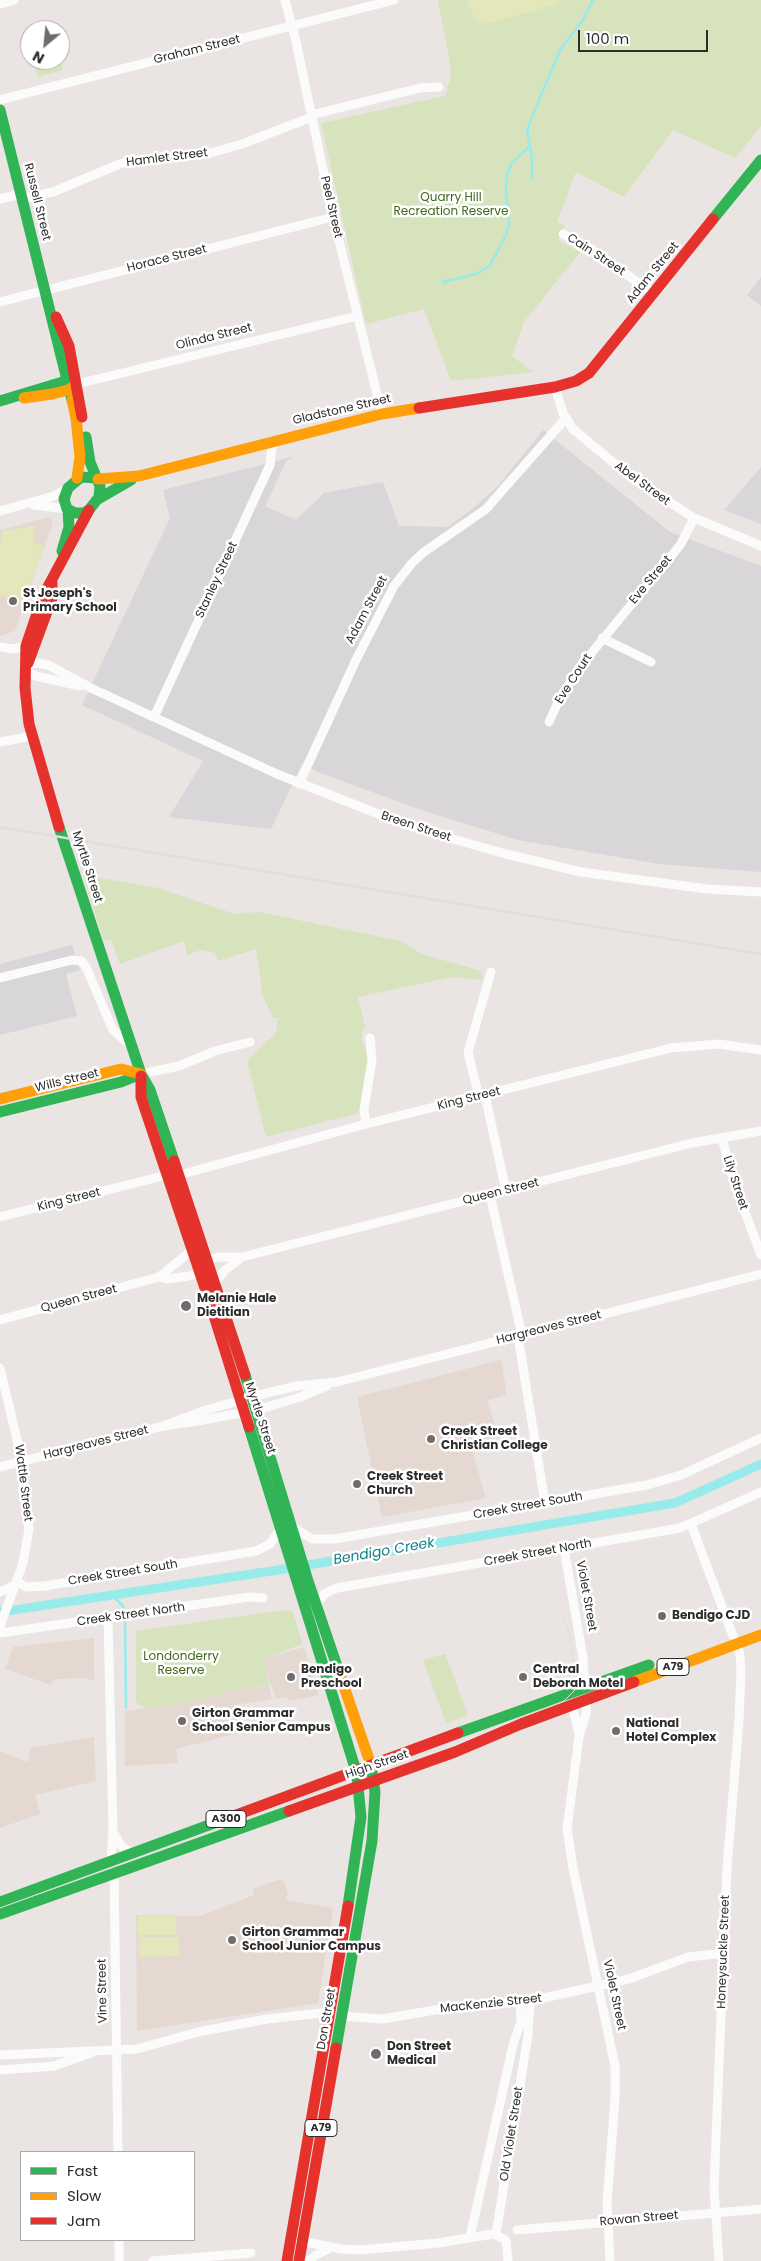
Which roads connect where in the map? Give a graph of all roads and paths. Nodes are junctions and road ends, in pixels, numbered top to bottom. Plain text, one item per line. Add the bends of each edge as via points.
1 (14, 0) edge
2 (285, 0) edge
3 (394, 0) edge
4 (0, 4) edge
5 (292, 26) junction
6 (439, 88) dead end
7 (0, 100) edge
8 (0, 110) edge
9 (312, 116) junction
10 (761, 160) edge
11 (22, 197) junction
12 (0, 199) edge
13 (333, 218) junction
14 (563, 234) dead end
15 (654, 294) junction
16 (47, 296) junction
17 (0, 302) edge
18 (357, 316) junction
19 (71, 385) junction
20 (555, 387) junction
21 (0, 402) edge
22 (382, 414) junction
23 (566, 418) junction
24 (273, 441) junction
25 (139, 476) junction
26 (77, 478) junction
27 (97, 479) junction
28 (68, 488) junction
29 (98, 499) junction
30 (24, 505) junction
31 (67, 510) junction
32 (89, 510) junction
33 (0, 511) edge
34 (694, 518) junction
35 (761, 546) edge
36 (52, 582) junction
37 (602, 638) junction
38 (26, 646) junction
39 (0, 647) edge
40 (651, 662) dead end
41 (27, 668) junction
42 (93, 689) junction
43 (154, 716) junction
44 (549, 722) dead end
45 (32, 736) junction
46 (0, 742) edge
47 (299, 784) junction
48 (761, 892) edge
49 (491, 972) dead end
50 (0, 978) edge
51 (370, 1038) dead end
52 (250, 1042) dead end
53 (131, 1046) junction
54 (761, 1050) edge
55 (141, 1074) junction
56 (482, 1096) junction
57 (0, 1099) edge
58 (0, 1112) edge
59 (366, 1124) junction
60 (761, 1131) edge
61 (722, 1138) junction
62 (167, 1175) junction
63 (179, 1175) junction
64 (506, 1191) junction
65 (490, 1195) junction
66 (0, 1217) edge
67 (191, 1251) junction
68 (761, 1255) edge
69 (242, 1257) junction
70 (210, 1264) junction
71 (198, 1268) junction
72 (761, 1274) edge
73 (159, 1277) junction
74 (215, 1283) junction
75 (0, 1320) edge
76 (520, 1335) junction
77 (0, 1368) edge
78 (336, 1382) junction
79 (253, 1396) junction
80 (239, 1400) junction
81 (257, 1410) junction
82 (243, 1413) junction
83 (163, 1426) junction
84 (761, 1438) edge
85 (21, 1462) junction
86 (0, 1467) edge
87 (761, 1492) edge
88 (545, 1503) junction
89 (691, 1524) junction
90 (285, 1527) junction
91 (564, 1548) junction
92 (303, 1582) junction
93 (16, 1583) junction
94 (0, 1592) edge
95 (263, 1598) dead end
96 (316, 1606) junction
97 (108, 1618) junction
98 (1, 1624) edge
99 (761, 1625) edge
100 (0, 1633) edge
101 (761, 1635) edge
102 (735, 1640) junction
103 (586, 1693) junction
104 (567, 1694) junction
105 (572, 1705) junction
106 (505, 1717) junction
107 (511, 1728) junction
108 (579, 1737) junction
109 (371, 1765) junction
110 (356, 1771) junction
111 (374, 1780) junction
112 (358, 1786) junction
113 (112, 1831) junction
114 (132, 1854) junction
115 (111, 1862) junction
116 (114, 1873) junction
117 (0, 1902) edge
118 (0, 1913) edge
119 (725, 1953) junction
120 (341, 1984) junction
121 (597, 1986) junction
122 (525, 2002) junction
123 (333, 2015) junction
124 (118, 2049) junction
125 (98, 2051) junction
126 (0, 2055) edge
127 (0, 2070) edge
128 (118, 2151) edge
129 (761, 2209) edge
130 (715, 2213) junction
131 (607, 2222) junction
132 (517, 2230) dead end
133 (496, 2234) junction
134 (470, 2237) junction
135 (119, 2241) edge
136 (302, 2241) junction
137 (332, 2247) junction
138 (251, 2253) dead end
139 (119, 2261) edge
140 (153, 2261) edge
141 (287, 2261) edge
142 (298, 2261) edge
143 (308, 2261) edge
144 (508, 2261) edge
145 (610, 2261) edge
146 (719, 2261) edge

1 - 4 street
2 - 5 street, Peel Street
3 - 5 street, Graham Street
5 - 7 street, Graham Street
5 - 9 street, Peel Street
6 - 9 street, Hamlet Street via 420,88
8 - 11 main road, Russell Street
9 - 11 street, Hamlet Street via 242,144 207,154 116,165 53,192
9 - 13 street, Peel Street
10 - 15 main road, Adam Street
11 - 12 street, Hamlet Street
11 - 16 main road, Russell Street
13 - 16 street, Horace Street
13 - 18 street, Peel Street
14 - 15 street, Cain Street via 588,247
15 - 20 main road, Adam Street via 589,373
16 - 17 street, Horace Street
16 - 19 main road, Russell Street
18 - 19 street, Olinda Street
18 - 22 street, Peel Street
19 - 21 main road, Olinda Street
19 - 26 main road, Russell Street via 79,443
19 - 27 main road, Russell Street
20 - 22 main road, Gladstone Street
20 - 23 street, Abel Street
22 - 24 main road, Gladstone Street
23 - 34 street, Abel Street via 578,434 632,478
23 - 47 street, Adam Street via 486,509 424,552 399,580 356,660
24 - 25 main road, Gladstone Street
24 - 43 street, Stanley Street via 270,465
25 - 27 main road, Gladstone Street
25 - 29 main road, Gladstone Street
26 - 27 main road via 89,476
26 - 28 main road
27 - 29 main road
28 - 30 street
28 - 31 main road via 64,499
29 - 32 main road
30 - 31 street
30 - 33 street
31 - 32 main road via 79,514
31 - 36 main road, Myrtle Street via 69,527
32 - 36 main road, Myrtle Street
34 - 35 street, Abel Street
34 - 37 street, Eve Street via 681,544
36 - 38 main road, Myrtle Street via 43,596
36 - 41 main road, Myrtle Street via 52,598
37 - 40 street
37 - 44 street, Eve Court via 569,683
38 - 39 street
38 - 41 main road, Myrtle Street
41 - 42 street, Breen Street via 36,676
41 - 42 street, Breen Street via 37,662 48,664
41 - 45 main road, Myrtle Street via 26,703
42 - 43 street, Breen Street
43 - 47 street, Breen Street
45 - 46 street
45 - 53 main road, Myrtle Street
47 - 48 street, Breen Street via 414,827 558,867 680,886
49 - 56 street via 468,1052
50 - 53 street via 81,961 113,1030
51 - 59 street via 372,1060 364,1110
52 - 55 street, Wills Street via 179,1066
53 - 55 main road, Myrtle Street
54 - 56 street, King Street via 719,1044 679,1047
55 - 57 main road, Wills Street via 121,1069
55 - 58 main road, Wills Street via 121,1082
55 - 62 main road, Myrtle Street via 141,1097
55 - 63 main road, Myrtle Street via 150,1090
56 - 59 street, King Street
56 - 64 street
59 - 63 street, King Street
60 - 61 street, Queen Street
61 - 64 street, Queen Street
61 - 68 street, Lily Street via 733,1180
62 - 66 street, King Street
62 - 67 main road, Myrtle Street
63 - 70 main road, Myrtle Street
64 - 65 street, Queen Street
65 - 69 street, Queen Street
65 - 76 street
67 - 71 main road, Myrtle Street
67 - 73 street, Queen Street
69 - 70 street, Queen Street via 224,1256
69 - 74 street, Queen Street
70 - 71 street, Queen Street
70 - 74 main road, Myrtle Street
71 - 73 street, Queen Street via 167,1279
71 - 80 main road, Myrtle Street
72 - 76 street, Hargreaves Street
73 - 75 street, Queen Street
74 - 79 main road, Myrtle Street
76 - 78 street, Hargreaves Street
76 - 88 street
77 - 85 street, Wattle Street
78 - 79 street, Hargreaves Street via 297,1386
78 - 81 street, Hargreaves Street
79 - 80 street, Hargreaves Street
79 - 81 main road, Myrtle Street
80 - 82 main road, Myrtle Street
80 - 83 street, Hargreaves Street
81 - 82 street, Hargreaves Street
81 - 90 main road, Myrtle Street
82 - 83 street, Hargreaves Street
82 - 90 main road, Myrtle Street
83 - 85 street, Hargreaves Street
84 - 88 street, Creek Street South via 672,1479
85 - 86 street, Hargreaves Street
85 - 93 street, Wattle Street via 28,1536
87 - 89 street, Creek Street North
88 - 90 street, Creek Street South via 334,1539 312,1539
89 - 91 street, Creek Street North
89 - 102 street, Honeysuckle Street
90 - 92 main road, Myrtle Street
90 - 93 street, Creek Street South via 270,1544 256,1551 45,1586 26,1587
91 - 96 street, Creek Street North via 337,1588 324,1594
91 - 103 street, Violet Street
92 - 96 main road, Myrtle Street
92 - 110 main road, Myrtle Street
93 - 94 street
93 - 98 street, Wattle Street
95 - 97 street, Creek Street North via 249,1597
96 - 109 main road, Myrtle Street
97 - 100 street, Creek Street North
97 - 113 street, Vine Street
99 - 102 main road, High Street / A79
101 - 102 main road, High Street / A79
102 - 103 main road, High Street / A79
102 - 119 street, Honeysuckle Street via 741,1671 740,1720 727,1868
103 - 104 main road, High Street / A79
103 - 105 main road, High Street / A79
103 - 108 street, Violet Street via 585,1721
104 - 105 main road, Violet Street
104 - 106 main road, High Street / A79
105 - 107 main road, High Street / A79
105 - 108 street, Violet Street
106 - 107 main road
106 - 109 main road, High Street / A79
107 - 111 main road, High Street / A79 via 456,1752
108 - 121 street, Violet Street via 569,1804 568,1838
109 - 110 main road, High Street / A79
109 - 111 main road, A79
110 - 112 main road, A79
110 - 114 main road, High Street / A300
111 - 112 main road, High Street / A300
111 - 120 main road, Don Street / A79 via 374,1830
112 - 116 main road, High Street / A300
112 - 120 main road, Don Street / A79 via 361,1817
113 - 114 street via 122,1848
113 - 115 street, Vine Street
114 - 115 main road, High Street / A300
115 - 116 main road, Vine Street
115 - 117 main road, High Street / A300
116 - 118 main road, High Street / A300
116 - 124 street, Vine Street
119 - 121 street, MacKenzie Street via 688,1957 639,1976
119 - 130 street, Honeysuckle Street
120 - 123 main road, Don Street / A79
121 - 122 street, MacKenzie Street
121 - 131 street, Violet Street via 616,2077
122 - 123 street, MacKenzie Street via 382,2019
122 - 133 street, Old Violet Street via 528,2035
122 - 134 street, Old Violet Street
123 - 124 street, MacKenzie Street via 267,2019 198,2032 140,2048
123 - 136 main road, Don Street / A79
123 - 141 main road, Don Street / A79
124 - 125 street, MacKenzie Street
124 - 128 street, Vine Street
125 - 126 street, MacKenzie Street
125 - 127 street, MacKenzie Street via 54,2066
129 - 130 street, Rowan Street
130 - 131 street, Rowan Street
130 - 146 street, Honeysuckle Street
131 - 132 street, Rowan Street
131 - 145 street, Violet Street
133 - 134 street
133 - 144 street via 507,2242
134 - 137 street via 360,2250
135 - 139 street
136 - 137 street
136 - 142 main road, Don Street / A79
137 - 143 street
138 - 140 street

